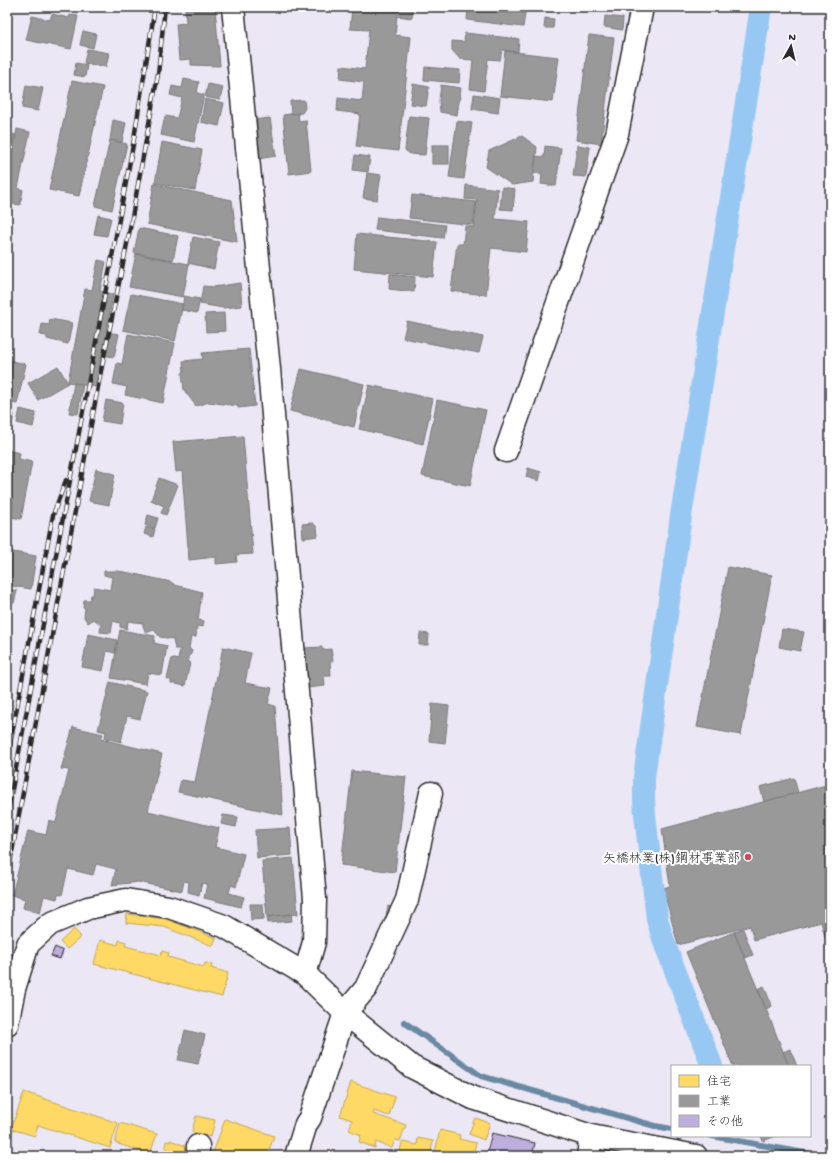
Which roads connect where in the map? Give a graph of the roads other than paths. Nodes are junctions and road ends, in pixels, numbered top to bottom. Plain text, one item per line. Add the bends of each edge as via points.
1 (233, 7) edge
2 (642, 7) edge
3 (506, 451) dead end
4 (431, 793) dead end
5 (305, 974) junction
6 (345, 1013) junction
7 (7, 1024) edge
8 (589, 1146) edge
9 (296, 1156) edge
10 (696, 1156) edge

1 - 5 street via 268,361 315,899 314,942
2 - 3 street via 617,134
4 - 6 street via 407,900 366,988
5 - 6 street
5 - 7 street via 224,926 169,907 126,900 88,908 50,924 28,944 14,989
6 - 8 street via 412,1067 472,1098
6 - 9 street
8 - 10 street

